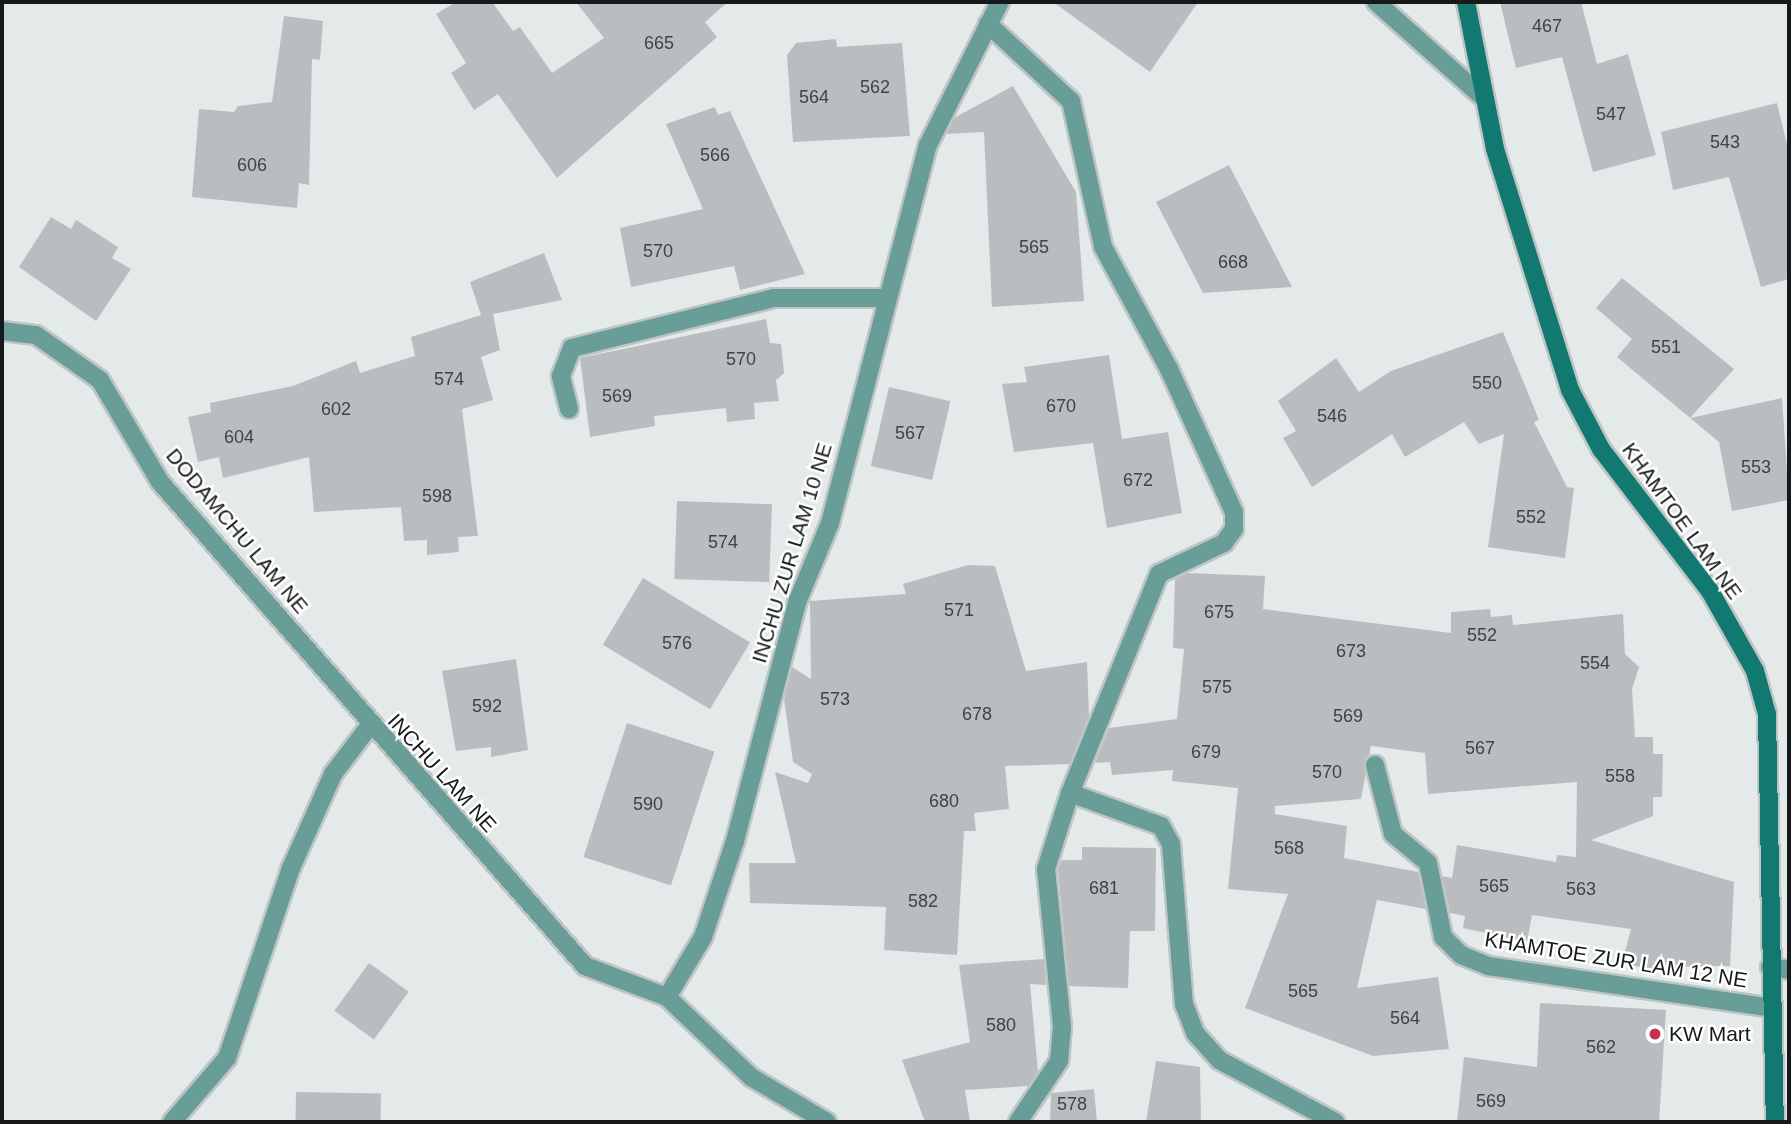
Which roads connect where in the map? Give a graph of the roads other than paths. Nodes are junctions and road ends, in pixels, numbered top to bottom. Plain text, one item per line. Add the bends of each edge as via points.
1 (1000, 2) edge
2 (1376, 2) edge
3 (1466, 2) edge
4 (988, 24) junction
5 (1485, 99) junction
6 (884, 298) junction
7 (2, 331) edge
8 (569, 409) dead end
9 (371, 724) junction
10 (1375, 765) dead end
11 (1070, 793) junction
12 (1770, 967) junction
13 (1789, 970) edge
14 (667, 997) junction
15 (1772, 1008) junction
16 (172, 1122) edge
17 (827, 1122) edge
18 (1018, 1122) edge
19 (1335, 1122) edge
20 (1774, 1122) edge

1 - 4 street, INCHU ZUR LAM 10 NE
2 - 5 street
3 - 5 main road, KHAMTOE LAM NE
4 - 6 street, INCHU ZUR LAM 10 NE via 928,145
4 - 11 street via 1071,101 1103,247 1169,369 1234,512 1234,529 1224,543 1159,574
5 - 12 main road, KHAMTOE LAM NE via 1495,149 1581,417 1710,592 1755,671 1767,714
6 - 8 street via 774,298 572,348 561,376
6 - 14 street, INCHU ZUR LAM 10 NE via 830,523 799,600 735,841 704,937
7 - 9 street, DODAMCHU LAM NE via 36,335 100,380 160,482
9 - 14 street, INCHU LAM NE via 585,966
9 - 16 street, INCHU LAM NE via 333,774 291,868 227,1058
10 - 15 street, KHAMTOE ZUR LAM 12 NE via 1393,834 1428,863 1443,937 1461,955 1488,966
11 - 18 street via 1046,869 1062,1027 1059,1061
11 - 19 street via 1161,826 1171,844 1184,1004 1195,1033 1219,1060
12 - 13 street
12 - 15 main road, KHAMTOE LAM NE
14 - 17 street, INCHU LAM NE via 751,1077
15 - 20 main road, KHAMTOE LAM NE

